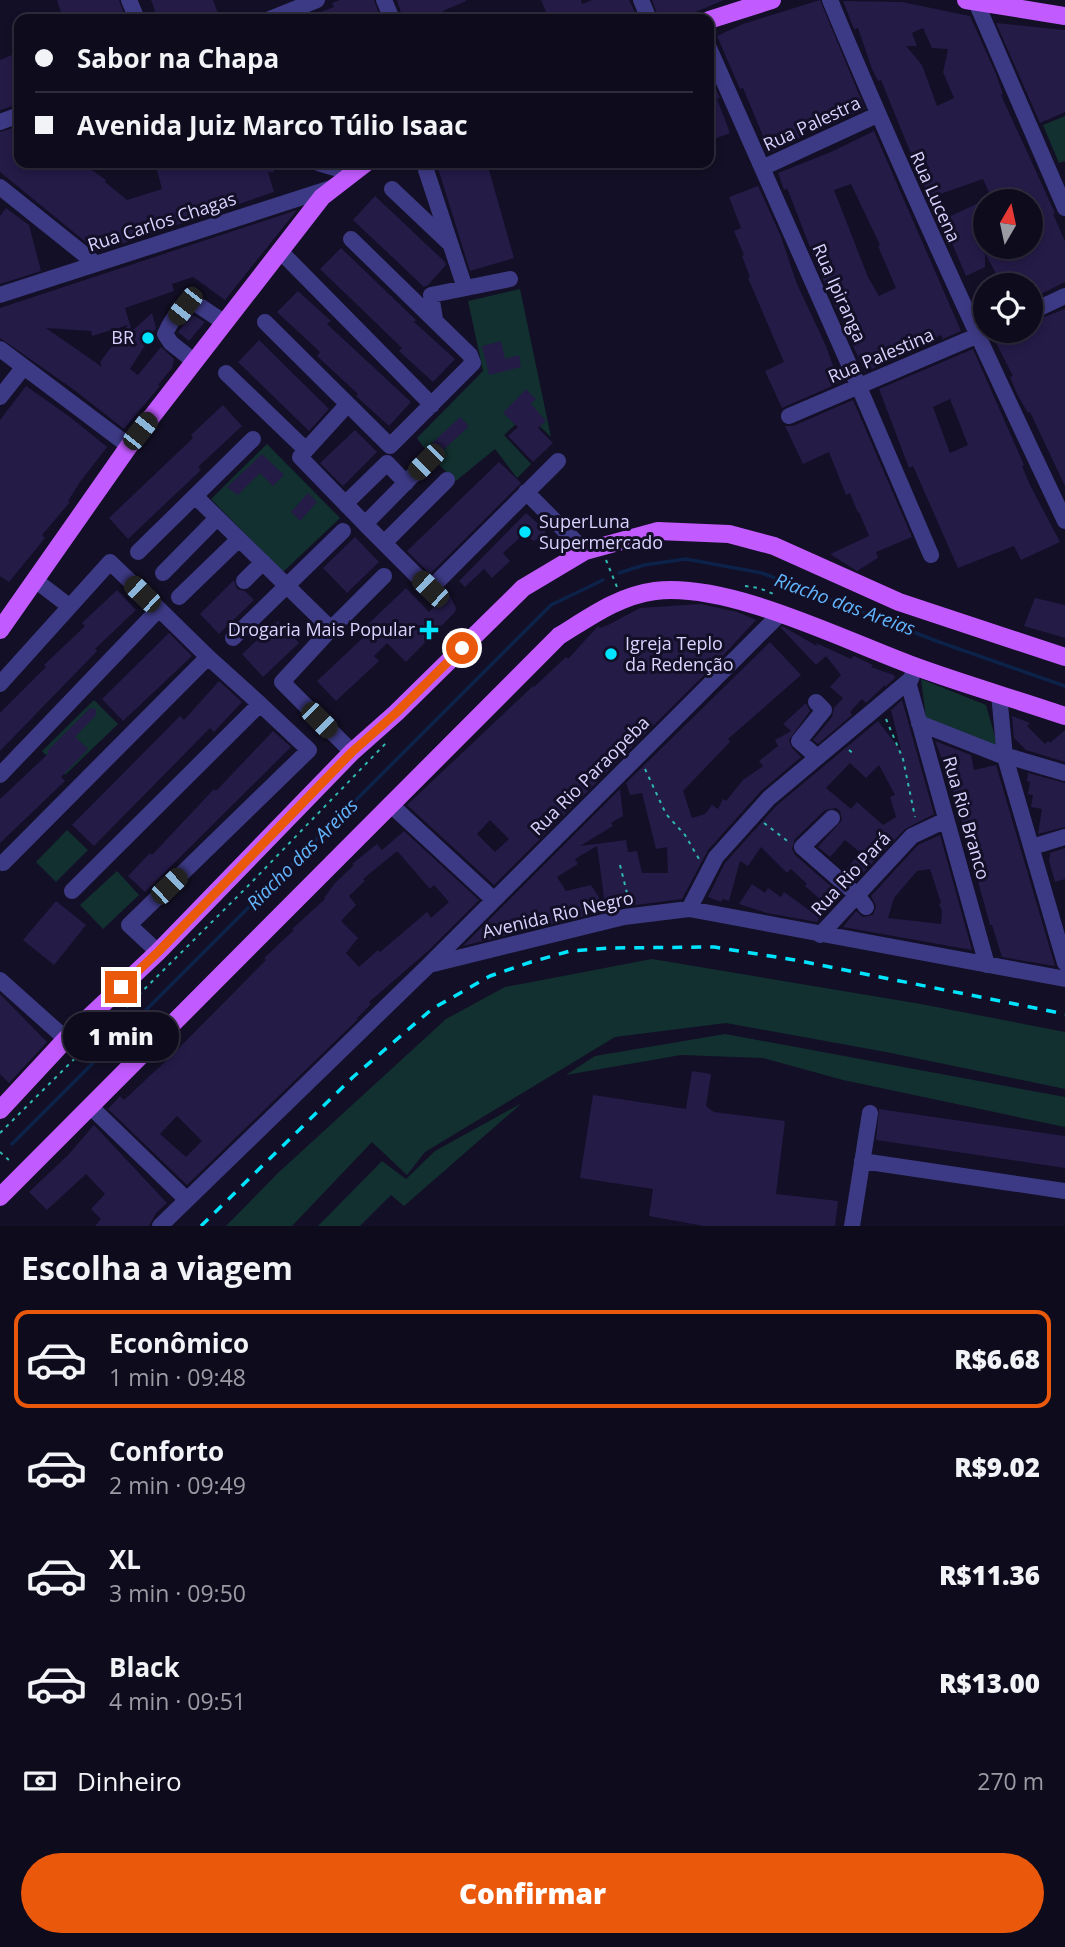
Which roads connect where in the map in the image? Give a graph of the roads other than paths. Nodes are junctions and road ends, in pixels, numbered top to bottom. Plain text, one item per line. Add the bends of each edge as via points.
1 (317, 0) edge
2 (772, 0) edge
3 (830, 0) edge
4 (1063, 0) edge
5 (971, 1) edge
6 (282, 14) edge
7 (1065, 16) edge
8 (714, 18) edge
9 (714, 59) edge
10 (877, 115) junction
11 (359, 168) edge
12 (762, 168) junction
13 (426, 170) dead end
14 (0, 187) edge
15 (335, 187) junction
16 (392, 189) dead end
17 (1065, 208) edge
18 (351, 239) dead end
19 (450, 244) junction
20 (281, 252) junction
21 (96, 263) junction
22 (510, 279) dead end
23 (465, 288) junction
24 (0, 295) edge
25 (1065, 296) edge
26 (1043, 306) edge
27 (973, 314) edge
28 (435, 319) junction
29 (265, 322) dead end
30 (225, 323) junction
31 (973, 337) edge
32 (986, 343) edge
33 (0, 349) edge
34 (195, 362) junction
35 (23, 368) junction
36 (226, 373) dead end
37 (859, 387) junction
38 (0, 397) edge
39 (347, 405) junction
40 (432, 405) junction
41 (789, 416) dead end
42 (253, 439) dead end
43 (129, 446) junction
44 (306, 450) junction
45 (558, 461) dead end
46 (426, 462) dead end
47 (447, 480) dead end
48 (406, 483) junction
49 (526, 492) junction
50 (195, 496) junction
51 (346, 503) junction
52 (217, 517) junction
53 (1065, 521) edge
54 (365, 524) junction
55 (343, 531) dead end
56 (239, 540) junction
57 (384, 543) junction
58 (585, 551) junction
59 (138, 552) dead end
60 (931, 555) dead end
61 (263, 562) junction
62 (163, 573) dead end
63 (384, 576) dead end
64 (35, 580) junction
65 (244, 582) dead end
66 (287, 584) junction
67 (179, 597) dead end
68 (69, 606) junction
69 (782, 606) junction
70 (159, 609) junction
71 (3, 621) edge
72 (331, 629) junction
73 (233, 638) dead end
74 (208, 657) junction
75 (1065, 657) edge
76 (911, 674) junction
77 (0, 684) edge
78 (999, 694) junction
79 (816, 702) dead end
80 (260, 704) junction
81 (1065, 716) edge
82 (919, 723) junction
83 (352, 752) junction
84 (1005, 756) junction
85 (817, 757) junction
86 (1065, 773) edge
87 (0, 775) edge
88 (390, 804) junction
89 (832, 818) dead end
90 (946, 820) junction
91 (1065, 837) edge
92 (1031, 847) junction
93 (3, 863) dead end
94 (72, 891) dead end
95 (493, 900) junction
96 (862, 901) junction
97 (689, 909) junction
98 (820, 935) junction
99 (158, 952) junction
100 (1065, 963) edge
101 (429, 965) junction
102 (986, 965) junction
103 (1065, 979) edge
104 (0, 980) edge
105 (66, 1039) junction
106 (91, 1107) junction
107 (0, 1110) edge
108 (870, 1113) dead end
109 (862, 1161) junction
110 (1065, 1191) edge
111 (0, 1197) edge
112 (187, 1200) junction
113 (160, 1226) edge
114 (852, 1226) edge

1 - 6 street
2 - 8 main road
3 - 10 street, Rua Lucena
4 - 7 street
5 - 7 main road
5 - 17 street
9 - 12 street, Rua Ipiranga
10 - 12 street, Rua Palestra
10 - 27 street, Rua Lucena
11 - 15 main road
12 - 37 street, Rua Ipiranga
13 - 19 street
14 - 21 street
15 - 20 main road via 322,197
15 - 21 street, Rua Carlos Chagas
16 - 19 street
18 - 28 street
19 - 23 street
20 - 30 main road
20 - 40 street
21 - 24 street, Rua Carlos Chagas
22 - 23 street
23 - 28 street via 431,295
25 - 26 street
28 - 40 street via 473,363
29 - 39 street
30 - 34 main road
30 - 34 street via 198,305 185,306 165,334
31 - 37 street, Rua Palestina
32 - 53 street, Rua Lucena
33 - 35 street
34 - 43 main road
35 - 38 street
35 - 43 street
36 - 44 street
37 - 41 street, Rua Palestina
37 - 60 street, Rua Ipiranga
39 - 40 street via 390,446
39 - 44 street
42 - 50 street
43 - 64 main road
44 - 51 street via 300,457
45 - 49 street
46 - 48 street
47 - 57 street
48 - 51 street via 387,463
48 - 54 street
49 - 57 street via 430,589
49 - 58 street
50 - 52 street
50 - 59 street
51 - 54 street
52 - 56 street
52 - 62 street
54 - 57 street
55 - 66 street
56 - 61 street
56 - 67 street
58 - 75 main road via 658,531 729,534 774,546 899,602
58 - 83 main road via 523,588
61 - 65 street
61 - 66 street
63 - 72 street
64 - 68 street
64 - 71 main road
66 - 72 street
66 - 73 street
68 - 70 street via 110,562
68 - 77 street
69 - 76 main road
69 - 88 main road via 755,605 694,591 655,591 612,603 559,636
69 - 95 street, Rua Rio Paraopeba
70 - 74 street
70 - 87 street
72 - 83 street via 282,682
74 - 80 street
74 - 93 street
76 - 78 main road
76 - 82 street, Rua Rio Branco
76 - 85 street
78 - 81 main road
78 - 84 street
79 - 85 street via 824,710 799,741
80 - 94 street
80 - 99 street via 309,750 129,925
82 - 84 street
82 - 90 street, Rua Rio Branco
83 - 99 main road
84 - 86 street
84 - 92 street
85 - 97 street via 769,798 716,857
88 - 95 street
88 - 106 main road
89 - 96 street via 803,847
90 - 96 street, Rua Rio Pará via 912,836
90 - 102 street, Rua Rio Branco
91 - 92 street
92 - 100 street
95 - 101 street, Rua Rio Paraopeba
96 - 98 street, Rua Rio Pará
97 - 98 street, Avenida Rio Negro
97 - 101 street, Avenida Rio Negro via 633,916
98 - 102 street, Avenida Rio Negro
99 - 105 main road
101 - 112 street
102 - 103 street, Avenida Rio Negro
104 - 105 street
105 - 107 main road
106 - 111 main road
106 - 112 street
108 - 109 street
109 - 110 street
109 - 114 street
112 - 113 street

